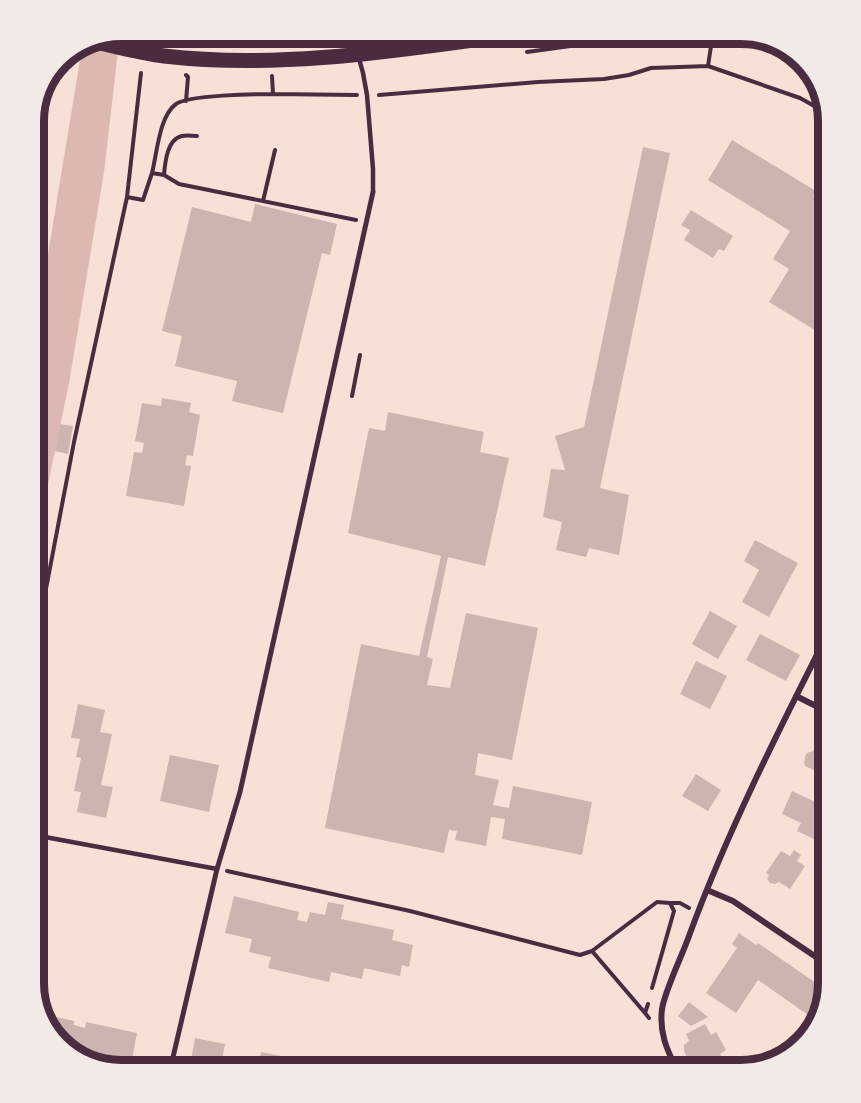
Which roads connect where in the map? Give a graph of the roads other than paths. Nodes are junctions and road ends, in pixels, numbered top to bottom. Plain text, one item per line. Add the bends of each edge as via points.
1 (355, 43) edge
2 (449, 44) edge
3 (109, 45) edge
4 (358, 56) junction
5 (373, 192) joint
6 (818, 653) edge
7 (796, 696) junction
8 (818, 707) edge
9 (43, 837) edge
10 (217, 870) junction
11 (707, 890) junction
12 (818, 958) edge
13 (172, 1060) edge
14 (672, 1060) edge

1 - 4 lane
2 - 4 main road
3 - 4 main road via 167,56 271,61
4 - 5 lane via 367,95
5 - 10 street via 240,792
6 - 7 street
7 - 8 street
7 - 11 street
9 - 10 lane
10 - 13 street
11 - 12 street via 733,901
11 - 14 street via 663,1008 664,1045

